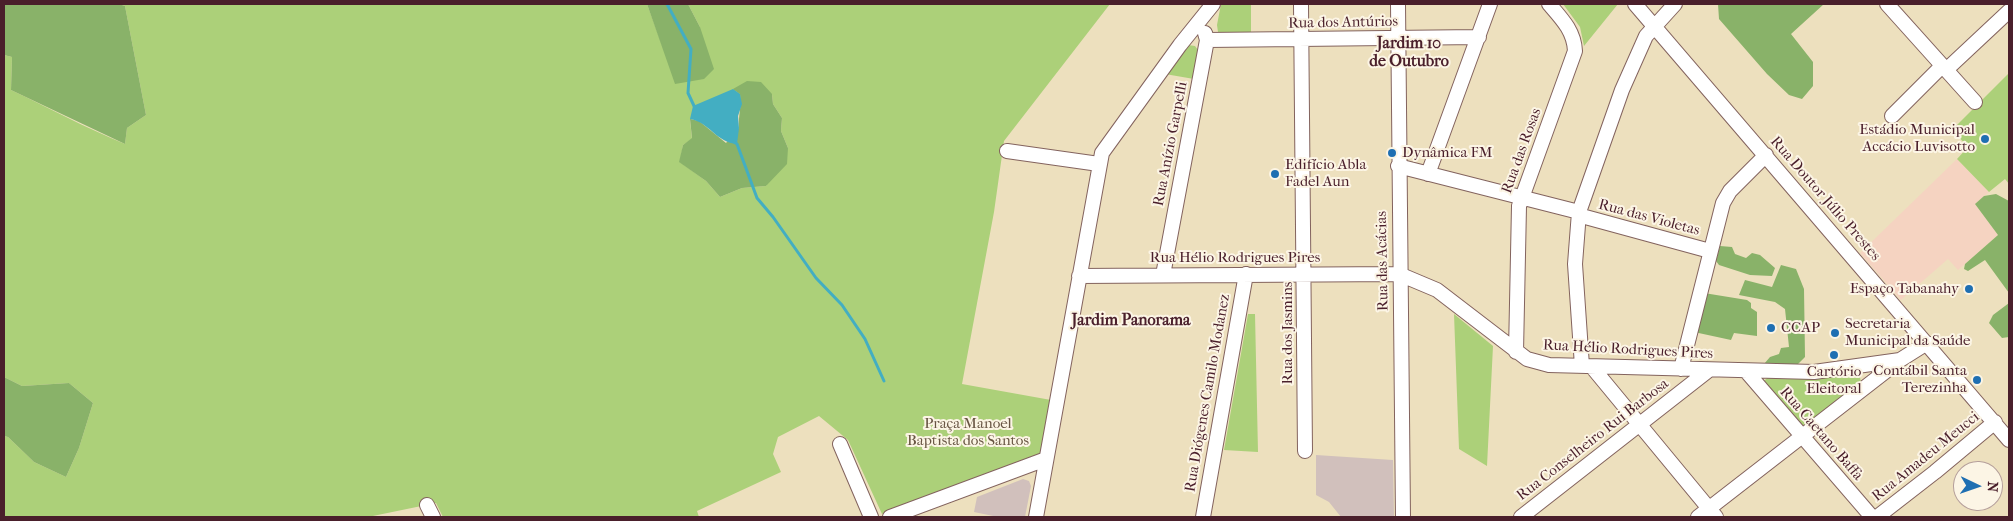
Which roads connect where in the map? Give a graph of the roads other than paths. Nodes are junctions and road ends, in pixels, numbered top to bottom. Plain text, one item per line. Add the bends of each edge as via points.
1 (1213, 4) edge
2 (1301, 4) edge
3 (1398, 4) edge
4 (1490, 4) edge
5 (1549, 4) edge
6 (1634, 4) edge
7 (1675, 4) edge
8 (1887, 4) edge
9 (2009, 11) edge
10 (1200, 20) junction
11 (1653, 25) junction
12 (1478, 37) junction
13 (1398, 38) junction
14 (1207, 40) junction
15 (1302, 40) junction
16 (1944, 68) junction
17 (1975, 102) dead end
18 (1892, 116) dead end
19 (1007, 150) dead end
20 (1766, 155) junction
21 (1099, 164) junction
22 (1398, 166) junction
23 (1428, 174) junction
24 (1521, 198) junction
25 (1579, 214) junction
26 (1710, 251) junction
27 (1246, 274) junction
28 (1303, 274) junction
29 (1399, 274) junction
30 (1163, 275) junction
31 (1079, 276) junction
32 (1927, 343) junction
33 (1516, 352) junction
34 (1900, 360) junction
35 (1587, 367) junction
36 (1855, 367) junction
37 (1681, 369) junction
38 (1709, 370) junction
39 (1746, 371) junction
40 (1864, 388) junction
41 (1995, 422) junction
42 (1640, 424) junction
43 (1802, 436) junction
44 (2009, 440) edge
45 (840, 444) dead end
46 (1305, 451) dead end
47 (1046, 460) junction
48 (911, 513) edge
49 (1708, 514) edge
50 (871, 517) edge
51 (890, 517) edge
52 (1036, 517) edge
53 (1203, 517) edge
54 (1403, 517) edge
55 (1521, 517) edge
56 (1872, 517) edge
57 (1877, 517) edge

1 - 10 street
2 - 15 street, Rua dos Jasmins
3 - 13 street, Rua das Acácias
4 - 12 street
5 - 24 street, Rua das Rosas via 1568,25 1575,51
6 - 11 street, Rua Doutor Júlio Prestes
7 - 11 street
8 - 16 street
9 - 16 street
10 - 14 street, Rua Anízio Garpelli
10 - 21 street via 1107,143
11 - 20 street, Rua Doutor Júlio Prestes
11 - 25 street via 1622,90
12 - 13 street, Rua dos Antúrios
12 - 23 street
13 - 15 street, Rua dos Antúrios
13 - 22 street, Rua das Acácias
14 - 15 street, Rua dos Antúrios
14 - 30 street, Rua Anízio Garpelli
15 - 28 street, Rua dos Jasmins
16 - 17 street
16 - 18 street
19 - 21 street
20 - 26 street, Rua Conselheiro Rui Barbosa via 1726,197
20 - 32 street, Rua Doutor Júlio Prestes
21 - 31 street
22 - 23 street, Rua das Violetas
22 - 29 street, Rua das Acácias
23 - 24 street, Rua das Violetas
24 - 25 street, Rua das Violetas
24 - 33 street, Rua das Rosas
25 - 26 street, Rua das Violetas
25 - 35 street via 1575,264
26 - 37 street, Rua Conselheiro Rui Barbosa
27 - 28 street, Rua Hélio Rodrigues Pires
27 - 30 street, Rua Hélio Rodrigues Pires
27 - 53 street, Rua Diógenes Camilo Modanez
28 - 29 street, Rua Hélio Rodrigues Pires
28 - 46 street, Rua dos Jasmins
29 - 33 street, Rua Hélio Rodrigues Pires via 1437,290
29 - 54 street, Rua das Acácias
30 - 31 street, Rua Hélio Rodrigues Pires
31 - 47 street
32 - 34 street, Rua Hélio Rodrigues Pires
32 - 41 street, Rua Doutor Júlio Prestes
33 - 35 street, Rua Hélio Rodrigues Pires via 1542,364
34 - 36 street, Rua Hélio Rodrigues Pires
34 - 40 street
35 - 37 street, Rua Hélio Rodrigues Pires
35 - 42 street
36 - 39 street, Rua Hélio Rodrigues Pires via 1803,373
36 - 40 street via 1865,379
37 - 38 street, Rua Hélio Rodrigues Pires
38 - 39 street, Rua Hélio Rodrigues Pires
38 - 42 street, Rua Conselheiro Rui Barbosa
39 - 43 street, Rua Caetano Baffa
40 - 43 street
41 - 44 street, Rua Doutor Júlio Prestes
41 - 57 street, Rua Amadeu Meucci
42 - 49 street
42 - 55 street, Rua Conselheiro Rui Barbosa
43 - 49 street
43 - 56 street, Rua Caetano Baffa
45 - 50 street
47 - 48 street
47 - 52 street
48 - 51 street

